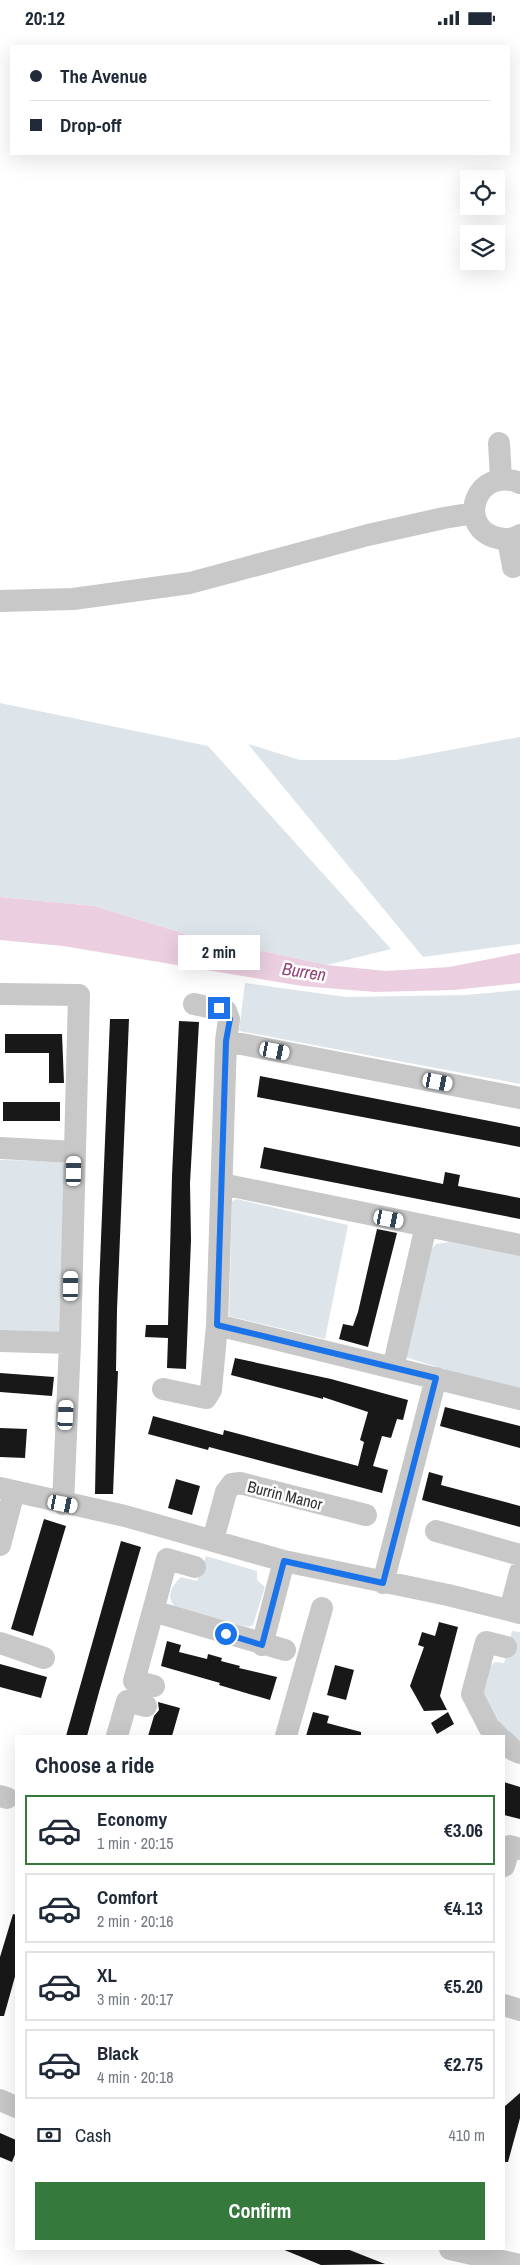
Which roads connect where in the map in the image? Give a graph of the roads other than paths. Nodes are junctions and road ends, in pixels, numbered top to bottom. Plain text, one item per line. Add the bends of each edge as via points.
1 (499, 443) dead end
2 (511, 481) edge
3 (474, 513) junction
4 (514, 537) edge
5 (513, 567) dead end
6 (0, 601) edge
7 (0, 994) edge
8 (194, 1004) dead end
9 (226, 1041) junction
10 (520, 1098) edge
11 (0, 1148) edge
12 (75, 1151) junction
13 (222, 1184) junction
14 (426, 1226) junction
15 (520, 1245) edge
16 (217, 1325) junction
17 (0, 1341) edge
18 (70, 1343) junction
19 (393, 1368) junction
20 (436, 1378) junction
21 (163, 1389) dead end
22 (520, 1399) edge
23 (7, 1490) edge
24 (63, 1504) junction
25 (366, 1515) dead end
26 (436, 1531) dead end
27 (213, 1540) junction
28 (0, 1545) edge
29 (520, 1555) edge
30 (284, 1561) junction
31 (195, 1567) dead end
32 (520, 1572) edge
33 (383, 1583) junction
34 (322, 1608) dead end
35 (153, 1611) junction
36 (515, 1611) edge
37 (0, 1643) edge
38 (262, 1645) junction
39 (506, 1647) dead end
40 (285, 1650) dead end
41 (44, 1658) dead end
42 (117, 1735) edge
43 (286, 1735) edge
44 (491, 1735) edge
45 (505, 1745) edge
46 (520, 1753) edge
47 (520, 1849) edge
48 (505, 1863) edge
49 (505, 2005) edge
50 (520, 2010) edge
51 (0, 2100) edge
52 (15, 2107) edge
53 (454, 2250) edge
54 (520, 2265) edge

1 - 2 street
2 - 3 street via 484,487 478,494
3 - 4 street via 477,522 490,536
3 - 6 street via 368,535 190,583 72,599
4 - 5 street
7 - 12 street via 79,995
8 - 9 street via 226,1011 230,1019
9 - 10 street
9 - 13 street
11 - 12 street
12 - 18 street
13 - 14 street
13 - 16 street
14 - 15 street
14 - 19 street
16 - 19 street
16 - 21 street via 211,1390 206,1399
17 - 18 street
18 - 24 street
19 - 20 street
20 - 22 street
20 - 33 street
23 - 24 street
23 - 28 street
24 - 27 street via 125,1516
25 - 27 street, Burrin Manor via 240,1483 232,1484 226,1492
26 - 29 street
27 - 30 street
30 - 33 street
30 - 38 street
31 - 35 street via 167,1559
32 - 36 street
33 - 36 street
34 - 43 street
35 - 38 street
35 - 42 street via 134,1681 150,1696 127,1701
37 - 41 street
38 - 40 street
39 - 44 street via 486,1642 472,1694
45 - 46 street
47 - 48 street via 510,1846
49 - 50 street
51 - 52 street
53 - 54 street

